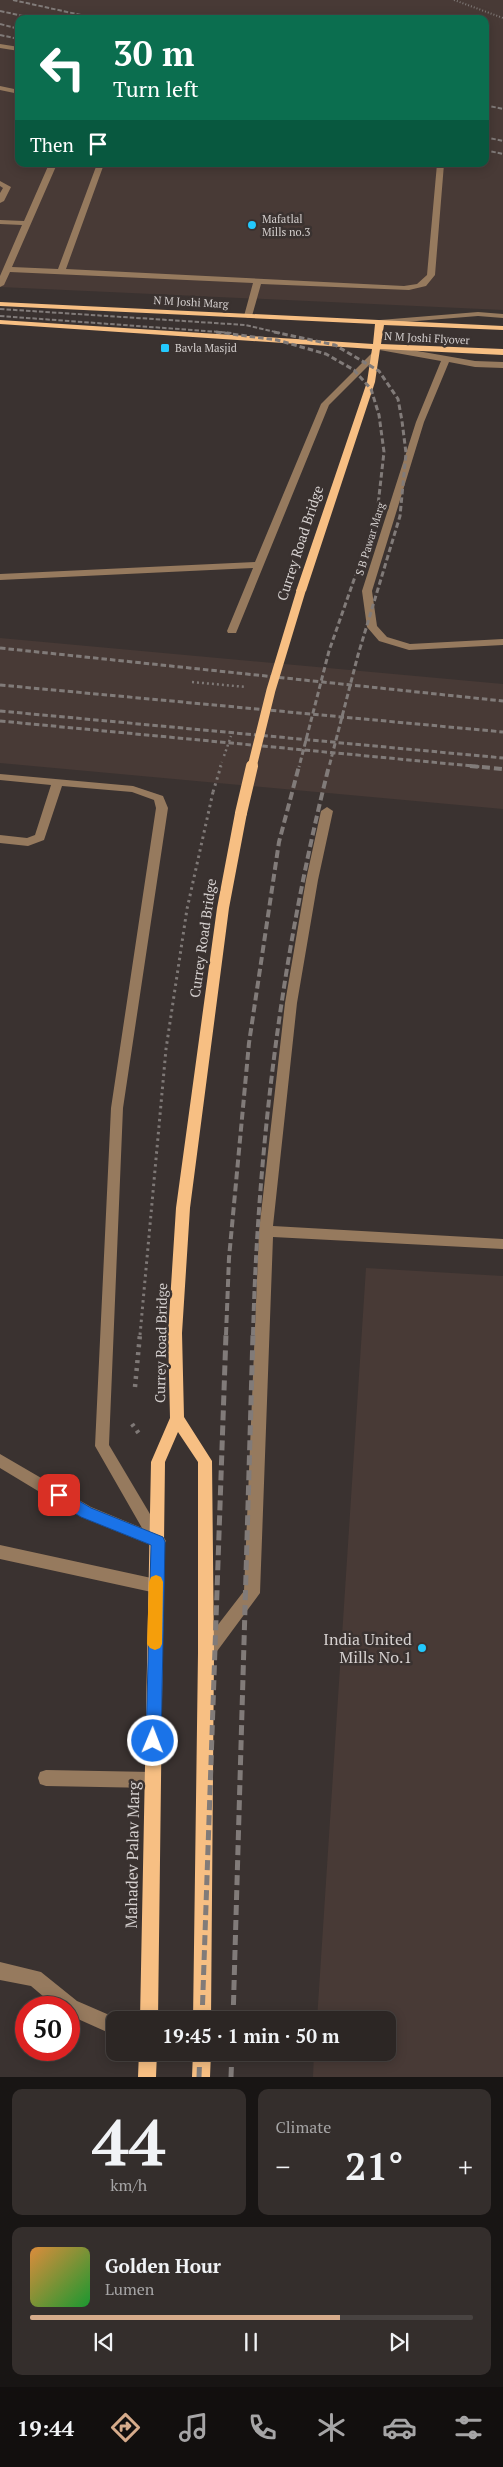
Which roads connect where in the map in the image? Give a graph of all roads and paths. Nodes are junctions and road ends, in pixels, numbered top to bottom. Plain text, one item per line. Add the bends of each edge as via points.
1 (454, 0) edge
2 (503, 18) edge
3 (0, 46) edge
4 (15, 48) edge
5 (0, 88) edge
6 (15, 91) edge
7 (52, 167) edge
8 (100, 167) edge
9 (441, 167) edge
10 (0, 183) edge
11 (0, 201) edge
12 (0, 222) edge
13 (27, 223) junction
14 (7, 269) junction
15 (62, 270) junction
16 (258, 281) junction
17 (0, 285) edge
18 (0, 304) edge
19 (248, 316) junction
20 (503, 316) edge
21 (0, 322) edge
22 (380, 322) junction
23 (503, 328) edge
24 (376, 351) junction
25 (503, 352) edge
26 (446, 359) junction
27 (503, 365) edge
28 (259, 565) junction
29 (0, 577) edge
30 (232, 631) dead end
31 (503, 642) edge
32 (192, 682) dead end
33 (271, 690) junction
34 (0, 777) edge
35 (58, 782) junction
36 (327, 811) dead end
37 (0, 839) edge
38 (266, 1231) junction
39 (503, 1244) edge
40 (177, 1418) junction
41 (0, 1460) edge
42 (158, 1542) junction
43 (0, 1552) edge
44 (156, 1586) junction
45 (206, 1653) junction
46 (46, 1778) dead end
47 (153, 1780) junction
48 (0, 1971) edge
49 (149, 2011) edge
50 (202, 2011) edge
51 (106, 2023) edge
52 (148, 2061) edge
53 (202, 2061) edge
54 (147, 2077) edge
55 (201, 2077) edge

1 - 2 path
3 - 4 street
5 - 6 street
7 - 13 street
8 - 15 street
9 - 16 street via 431,275 421,287
10 - 11 street via 7,187
12 - 13 street
13 - 14 street
14 - 15 street
14 - 17 street
15 - 16 street
16 - 19 street
18 - 19 main road, N M Joshi Marg
19 - 22 main road, N M Joshi Marg
20 - 22 street via 478,314
21 - 24 main road
22 - 23 main road, N M Joshi Flyover
22 - 24 main road
24 - 25 main road, N M Joshi Flyover
24 - 26 street
24 - 28 street via 325,404
24 - 33 main road, Currey Road Bridge, bridge via 371,382
26 - 27 street
26 - 31 street, S B Pawar Marg via 420,422 367,591 372,627 383,639 409,648
28 - 29 street
28 - 30 street
32 - 33 path
33 - 40 main road, Currey Road Bridge, bridge via 241,813 223,908 183,1208 175,1333
34 - 35 street
35 - 37 street via 40,838 28,842
35 - 42 street via 150,793 159,798 162,808 118,1108 102,1446
36 - 38 street via 291,1002
38 - 39 street
38 - 45 street via 252,1593
40 - 42 main road, Currey Road Bridge via 158,1462
40 - 45 main road via 205,1461
41 - 42 street via 86,1512
42 - 44 main road, Mahadev Palav Marg
43 - 44 street
44 - 47 main road, Mahadev Palav Marg
45 - 50 main road
46 - 47 street
47 - 49 main road, Mahadev Palav Marg
48 - 51 street via 35,1978 71,2007
52 - 54 main road
53 - 55 main road

